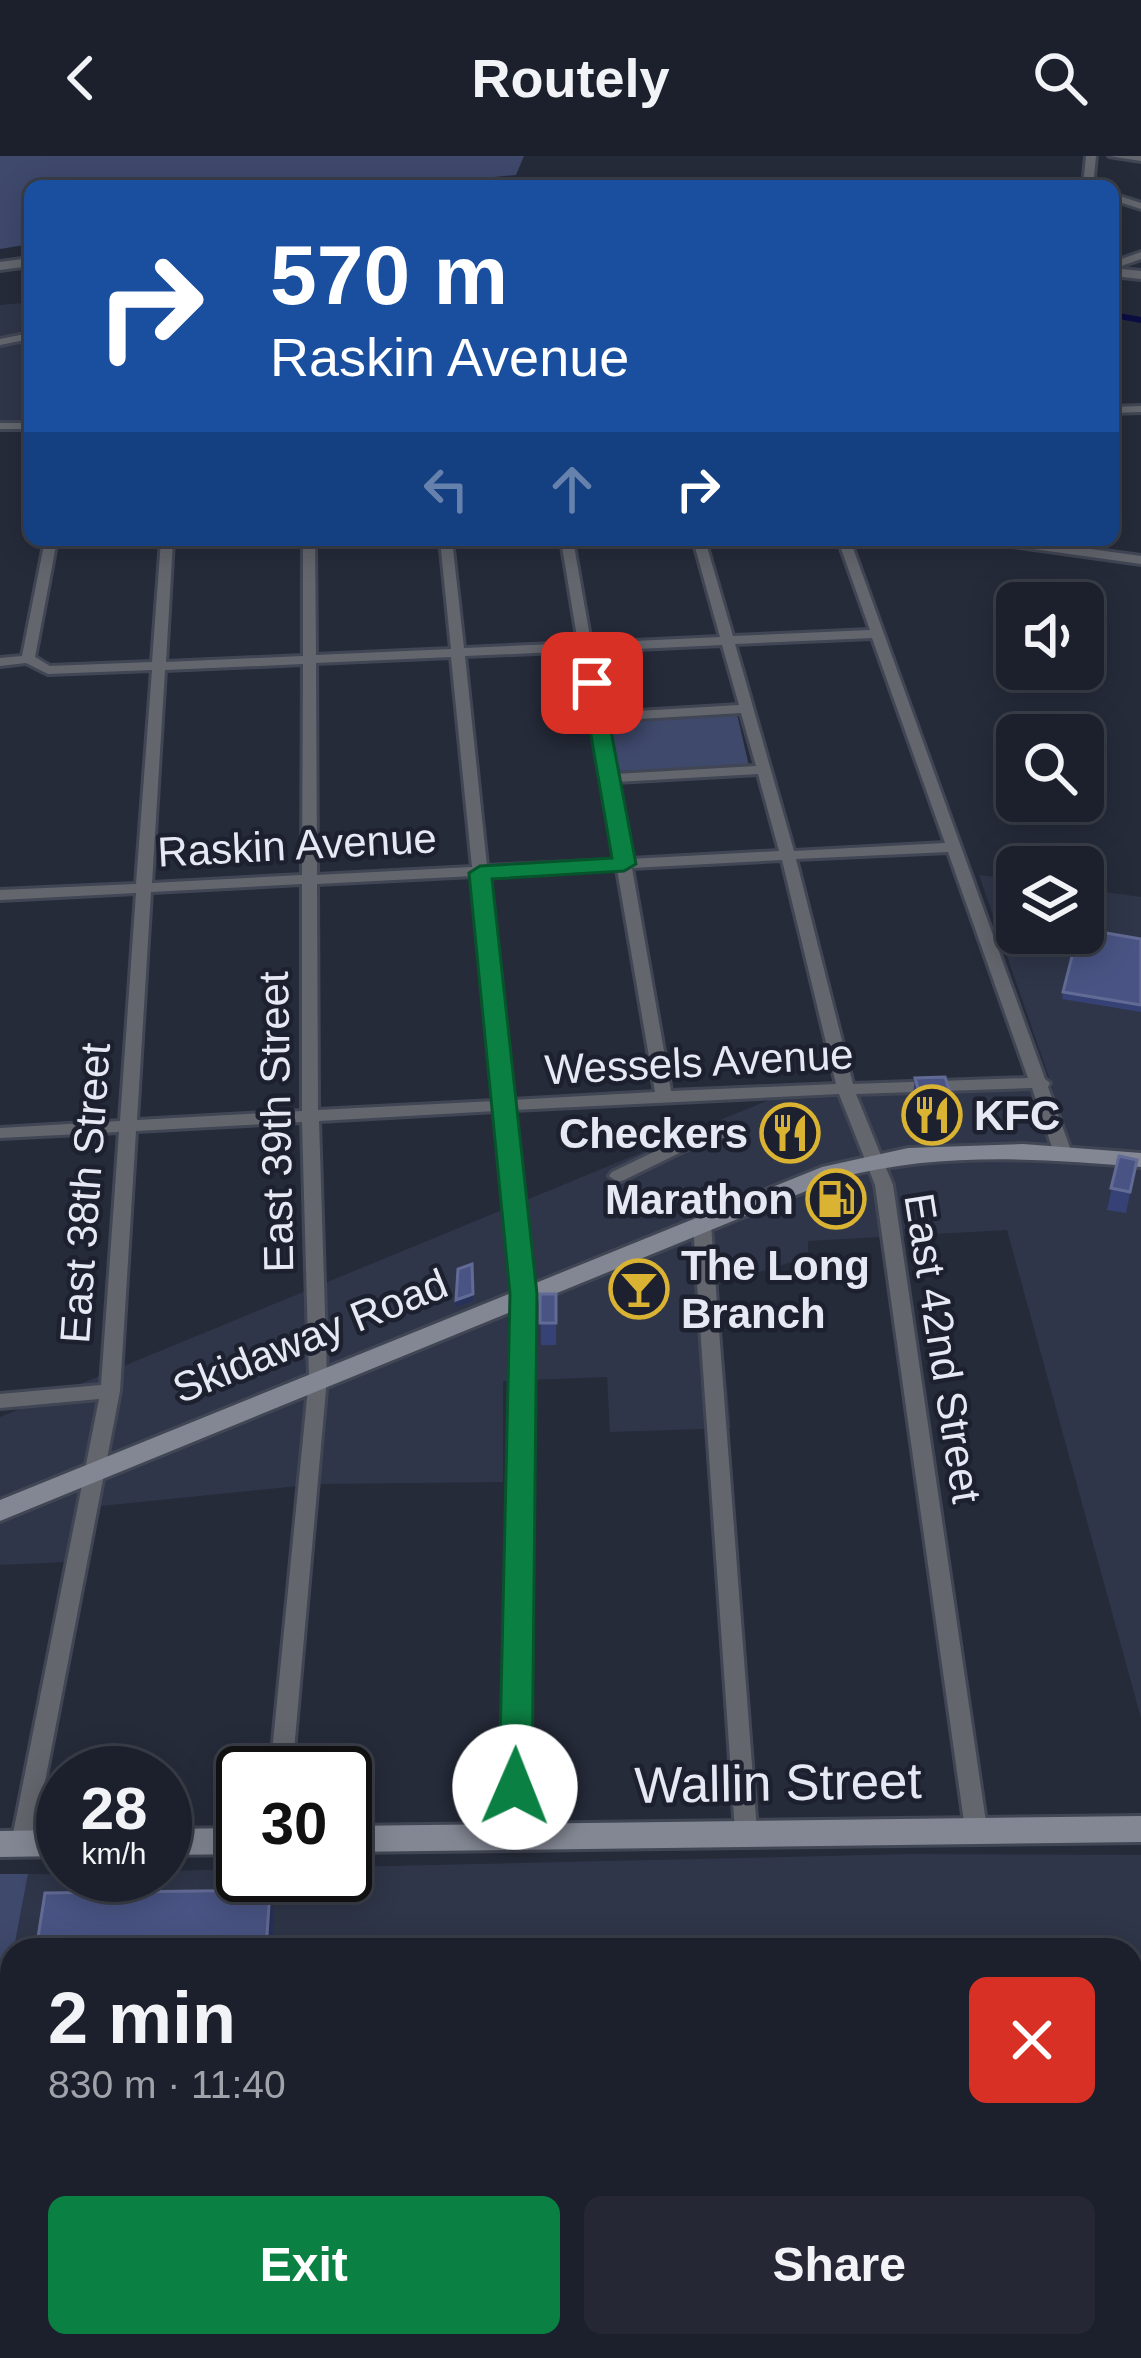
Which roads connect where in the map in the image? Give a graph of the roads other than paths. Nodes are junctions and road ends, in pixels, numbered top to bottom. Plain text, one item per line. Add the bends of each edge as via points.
1 (1114, 156) edge
2 (1141, 158) edge
3 (50, 546) edge
4 (167, 546) edge
5 (309, 546) edge
6 (447, 546) edge
7 (568, 546) edge
8 (701, 546) edge
9 (846, 546) edge
10 (1042, 546) edge
11 (1141, 560) edge
12 (877, 634) junction
13 (727, 643) junction
14 (586, 649) junction
15 (459, 653) junction
16 (28, 659) junction
17 (306, 659) junction
18 (2, 666) edge
19 (161, 667) junction
20 (746, 710) junction
21 (598, 717) junction
22 (762, 770) junction
23 (611, 778) junction
24 (956, 847) junction
25 (788, 856) junction
26 (624, 864) junction
27 (480, 873) junction
28 (309, 878) junction
29 (146, 887) junction
30 (0, 895) edge
31 (1042, 1083) junction
32 (846, 1091) junction
33 (664, 1097) junction
34 (504, 1108) junction
35 (310, 1119) junction
36 (128, 1126) junction
37 (739, 1129) dead end
38 (0, 1132) edge
39 (1063, 1153) junction
40 (871, 1160) junction
41 (1141, 1160) edge
42 (618, 1176) dead end
43 (702, 1225) junction
44 (524, 1294) junction
45 (318, 1378) junction
46 (110, 1391) junction
47 (0, 1401) edge
48 (97, 1470) junction
49 (0, 1510) edge
50 (284, 1746) edge
51 (976, 1829) junction
52 (1141, 1829) edge
53 (746, 1831) junction
54 (514, 1835) junction
55 (372, 1838) edge
56 (11, 1844) edge

1 - 2 street
3 - 16 street
4 - 19 street, East 38th Street
5 - 17 street, East 39th Street
6 - 15 street
7 - 14 street
8 - 13 street, East 42nd Street
9 - 12 street
10 - 11 street
12 - 13 street
12 - 24 street
13 - 14 street
13 - 20 street, East 42nd Street
14 - 15 street
14 - 21 street
15 - 17 street
15 - 27 street
16 - 18 street
16 - 19 street via 48,670
17 - 19 street
17 - 28 street, East 39th Street
19 - 29 street, East 38th Street
20 - 21 street
20 - 22 street, East 42nd Street
21 - 23 street
22 - 23 street
22 - 25 street, East 42nd Street
23 - 26 street
24 - 25 street, Raskin Avenue
24 - 31 street
25 - 26 street, Raskin Avenue
25 - 32 street, East 42nd Street
26 - 27 street, Raskin Avenue
26 - 33 street
27 - 28 street, Raskin Avenue
27 - 34 street
28 - 29 street, Raskin Avenue
28 - 35 street, East 39th Street
29 - 30 street, Raskin Avenue
29 - 36 street, East 38th Street
31 - 32 street, Wessels Avenue
31 - 39 street
32 - 33 street, Wessels Avenue
32 - 40 street, East 42nd Street
33 - 34 street, Wessels Avenue
34 - 35 street, Wessels Avenue
34 - 44 street
35 - 36 street, Wessels Avenue
35 - 45 street, East 39th Street
36 - 38 street, Wessels Avenue
36 - 46 street, East 38th Street
37 - 42 street via 694,1140
39 - 40 main road, Skidaway Road via 945,1149
39 - 41 main road, Skidaway Road
40 - 43 main road, Skidaway Road
40 - 51 street, East 42nd Street via 888,1210
43 - 44 main road, Skidaway Road
43 - 53 street
44 - 45 main road, Skidaway Road
44 - 54 street
45 - 48 main road, Skidaway Road
45 - 50 street, East 39th Street
46 - 47 street
46 - 48 street, East 38th Street
48 - 49 main road, Skidaway Road
48 - 56 street, East 38th Street
51 - 52 main road, Wallin Street
51 - 53 main road, Wallin Street
53 - 54 main road, Wallin Street
54 - 55 main road, Wallin Street

